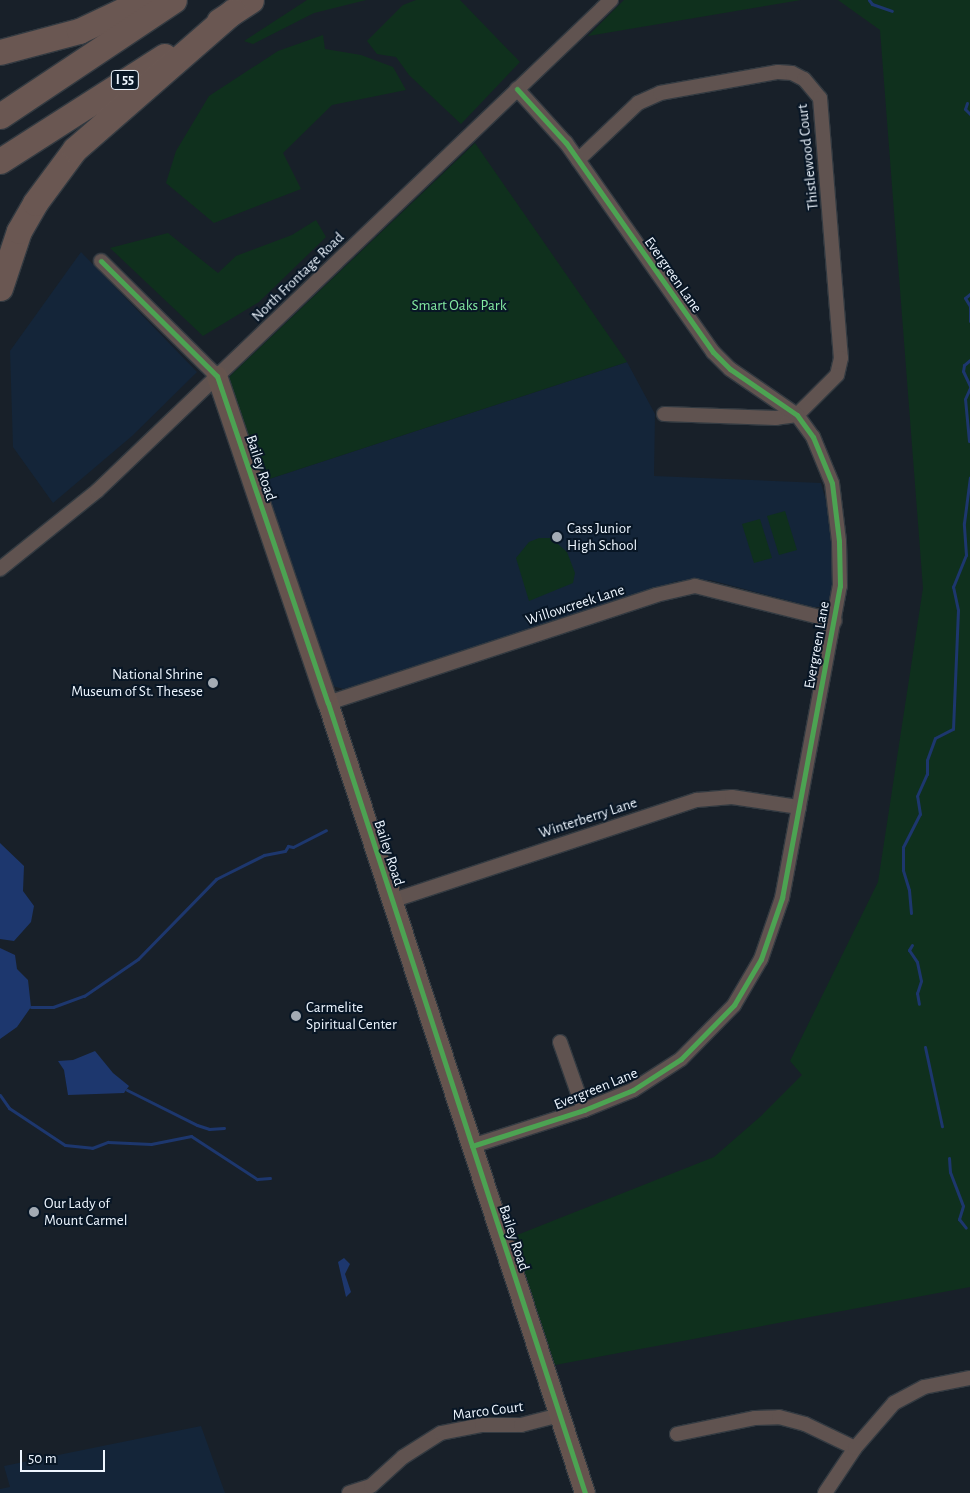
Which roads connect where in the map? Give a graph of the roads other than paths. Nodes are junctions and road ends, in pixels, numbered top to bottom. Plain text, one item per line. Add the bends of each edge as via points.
1 (145, 0) edge
2 (174, 0) edge
3 (611, 0) edge
4 (242, 6) edge
5 (0, 52) edge
6 (517, 89) junction
7 (0, 116) edge
8 (578, 160) junction
9 (0, 161) edge
10 (101, 261) dead end
11 (0, 288) edge
12 (217, 376) junction
13 (664, 414) dead end
14 (797, 415) junction
15 (0, 568) edge
16 (835, 621) junction
17 (328, 703) junction
18 (799, 807) junction
19 (391, 900) junction
20 (560, 1042) dead end
21 (584, 1110) junction
22 (472, 1146) junction
23 (970, 1378) edge
24 (560, 1414) junction
25 (677, 1434) dead end
26 (855, 1448) junction
27 (349, 1493) edge
28 (585, 1493) edge
29 (825, 1493) edge

1 - 5 highway via 79,31
2 - 7 highway, I 55
3 - 6 street, North Frontage Road
4 - 9 highway, I 55
4 - 11 highway via 75,149 34,203 19,231
6 - 8 street, Evergreen Lane via 555,128
6 - 12 street, North Frontage Road
8 - 14 street, Evergreen Lane via 713,352 730,369
8 - 14 street, Thistlewood Court via 638,103 660,93 778,72 792,73 813,87 823,111 841,358 837,375
10 - 12 street, Bailey Road
12 - 15 street, North Frontage Road via 97,491
12 - 17 street, Bailey Road
13 - 14 street via 776,418
14 - 16 street, Evergreen Lane via 813,437 832,483 840,570
16 - 17 street, Willowcreek Lane via 696,586 656,595
16 - 18 street, Evergreen Lane
17 - 19 street, Bailey Road
18 - 19 street, Winterberry Lane via 732,796 697,800
18 - 21 street, Evergreen Lane via 775,925 761,959 734,1005 697,1046 668,1069 632,1090
19 - 22 street, Bailey Road
20 - 21 street
21 - 22 street, Evergreen Lane
22 - 24 street, Bailey Road
23 - 26 street via 924,1387 902,1398 883,1413
24 - 27 street, Marco Court via 521,1425 482,1425 441,1433 403,1458 371,1486
24 - 28 street, Bailey Road
25 - 26 street via 755,1418 779,1417 805,1424
26 - 29 street

